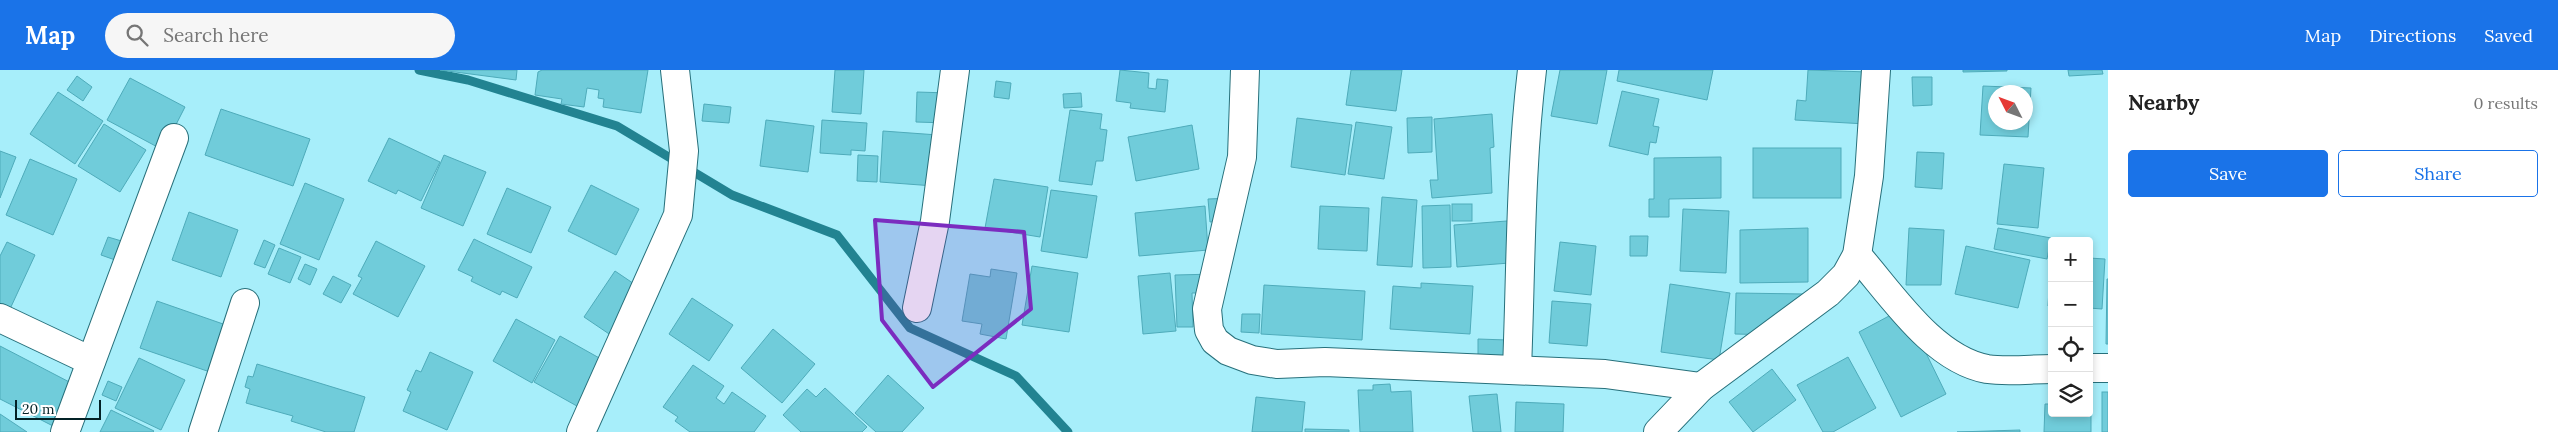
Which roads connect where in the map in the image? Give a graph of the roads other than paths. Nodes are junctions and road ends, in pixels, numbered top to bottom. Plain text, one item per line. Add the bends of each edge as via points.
1 (675, 70) edge
2 (955, 70) edge
3 (1245, 70) edge
4 (1532, 70) edge
5 (1876, 70) edge
6 (174, 138) dead end
7 (1858, 255) junction
8 (245, 303) dead end
9 (916, 308) dead end
10 (0, 318) edge
11 (91, 361) junction
12 (2093, 368) edge
13 (2108, 368) edge
14 (1516, 369) junction
15 (2048, 369) edge
16 (1701, 387) junction
17 (64, 432) edge
18 (204, 432) edge
19 (581, 432) edge
20 (1658, 432) edge

1 - 19 street via 684,151 678,215
2 - 9 street via 935,221
3 - 14 street via 1242,157 1207,309 1209,330 1215,341 1228,351 1252,360 1277,364 1325,362
4 - 14 street via 1522,173
5 - 7 street via 1869,176
6 - 11 street
7 - 15 street via 1917,324 1943,350 1962,362 1988,369
7 - 16 street via 1846,275 1828,293
8 - 18 street
10 - 11 street
11 - 17 street
12 - 13 street
14 - 16 street via 1605,374
16 - 20 street

